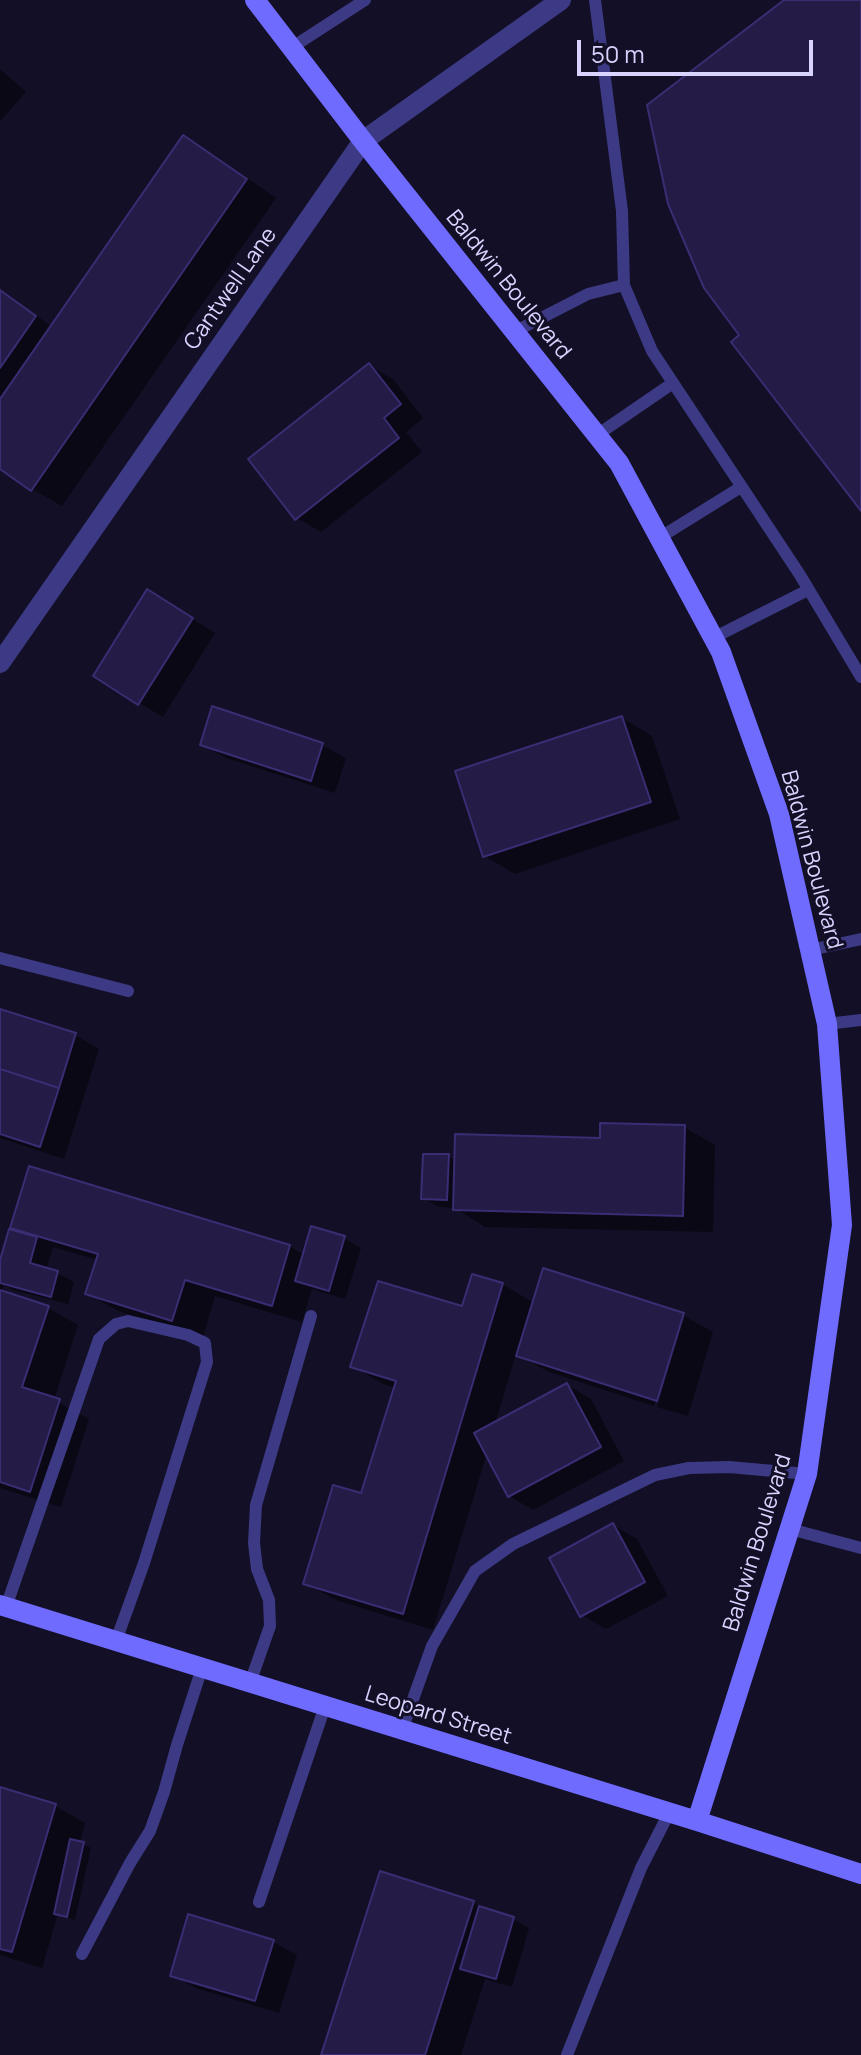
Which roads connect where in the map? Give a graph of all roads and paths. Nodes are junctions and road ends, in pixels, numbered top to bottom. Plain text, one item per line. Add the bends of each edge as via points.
1 (255, 0) edge
2 (365, 0) edge
3 (561, 0) edge
4 (595, 0) edge
5 (291, 48) junction
6 (363, 141) junction
7 (624, 285) junction
8 (514, 332) junction
9 (673, 383) junction
10 (597, 435) junction
11 (741, 487) junction
12 (659, 538) junction
13 (808, 590) junction
14 (713, 638) junction
15 (0, 663) edge
16 (861, 677) edge
17 (861, 939) edge
18 (810, 950) junction
19 (0, 958) edge
20 (128, 991) dead end
21 (861, 1020) edge
22 (827, 1024) junction
23 (311, 1316) dead end
24 (807, 1474) junction
25 (790, 1529) junction
26 (861, 1548) edge
27 (3, 1606) edge
28 (116, 1641) junction
29 (202, 1668) junction
30 (250, 1683) junction
31 (325, 1706) junction
32 (402, 1730) junction
33 (669, 1813) junction
34 (697, 1821) junction
35 (861, 1874) edge
36 (259, 1902) dead end
37 (82, 1954) dead end
38 (567, 2055) edge

1 - 5 main road, Baldwin Boulevard
2 - 5 lane
3 - 6 street, Cantwell Lane
4 - 7 lane via 622,211
5 - 6 main road, Baldwin Boulevard
6 - 8 main road, Baldwin Boulevard
6 - 15 street, Cantwell Lane
7 - 8 lane via 588,294
7 - 9 lane via 652,351
8 - 10 main road, Baldwin Boulevard
9 - 10 lane
9 - 11 lane
10 - 12 main road, Baldwin Boulevard via 619,463
11 - 12 lane
11 - 13 lane
12 - 14 main road, Baldwin Boulevard
13 - 14 lane
13 - 16 lane
14 - 18 main road, Baldwin Boulevard via 779,814
17 - 18 lane
18 - 22 main road, Baldwin Boulevard
19 - 20 lane
21 - 22 lane
22 - 24 main road, Baldwin Boulevard via 842,1225
23 - 30 lane via 256,1505 257,1569 269,1600 270,1626
24 - 25 main road, Baldwin Boulevard
24 - 32 lane via 729,1467 655,1475 513,1544 475,1571 432,1646
25 - 26 lane
25 - 34 main road, Baldwin Boulevard
27 - 28 main road, Leopard Street
27 - 28 lane via 99,1339 128,1321 188,1335 205,1343 207,1362
28 - 29 main road, Leopard Street
29 - 30 main road, Leopard Street
29 - 37 lane via 150,1831
30 - 31 main road, Leopard Street
31 - 32 main road, Leopard Street
31 - 36 lane
32 - 33 main road, Leopard Street
33 - 34 main road, Leopard Street
33 - 38 lane via 641,1868
34 - 35 main road, Leopard Street

